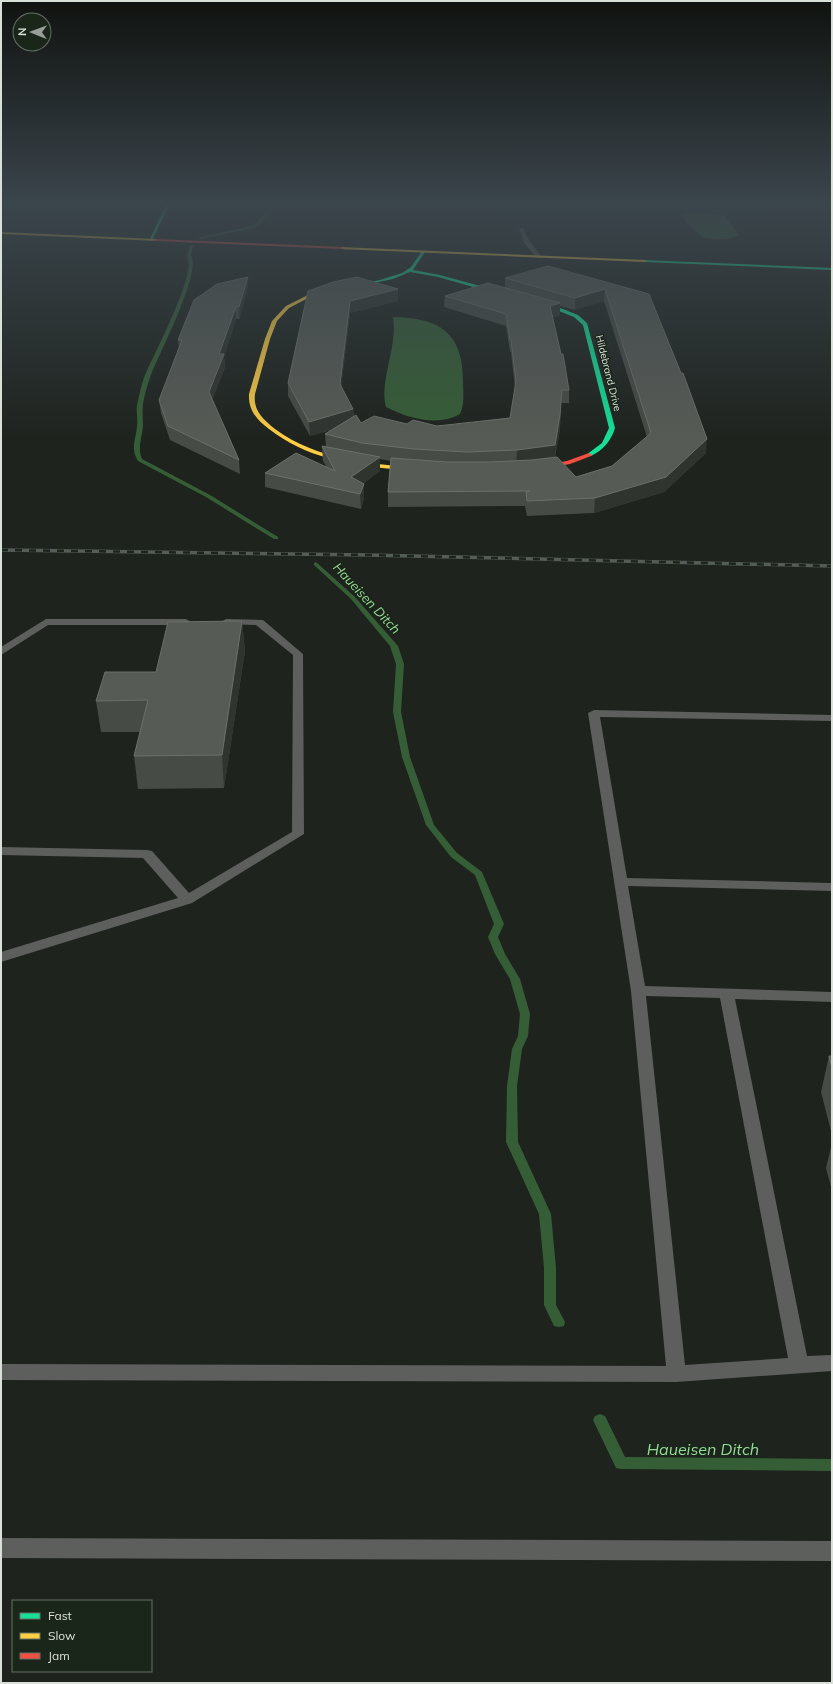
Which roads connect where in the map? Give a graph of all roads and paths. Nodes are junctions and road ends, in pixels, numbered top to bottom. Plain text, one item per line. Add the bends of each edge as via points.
1 (369, 283) edge
2 (462, 283) edge
3 (429, 470) edge
4 (526, 470) edge
5 (196, 622) edge
6 (212, 622) edge
7 (1, 652) edge
8 (832, 718) edge
9 (1, 851) edge
10 (621, 882) junction
11 (832, 888) edge
12 (187, 900) junction
13 (1, 957) edge
14 (638, 991) junction
15 (727, 994) junction
16 (832, 997) edge
17 (832, 1362) edge
18 (799, 1365) junction
19 (1, 1372) edge
20 (676, 1374) junction
21 (1, 1548) edge
22 (832, 1551) edge

1 - 3 street via 316,294 296,302 283,311 272,324 251,403 258,417 273,432 311,451 363,463
2 - 4 street, Hildebrand Drive via 561,310 581,320 587,329 612,428 610,440 587,456 554,466
5 - 7 lane via 46,622
6 - 12 lane via 259,622 298,654 298,834
8 - 10 lane via 594,713
9 - 12 lane via 147,854
10 - 11 lane
10 - 14 lane
12 - 13 lane
14 - 15 lane
14 - 20 lane
15 - 16 lane
15 - 18 lane
17 - 18 lane
18 - 20 lane
19 - 20 lane
21 - 22 lane

